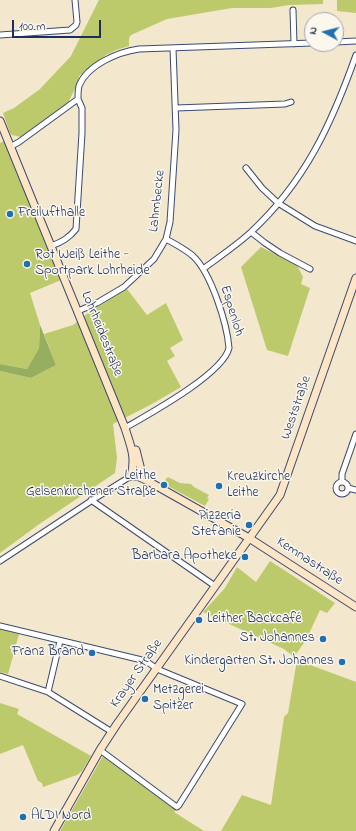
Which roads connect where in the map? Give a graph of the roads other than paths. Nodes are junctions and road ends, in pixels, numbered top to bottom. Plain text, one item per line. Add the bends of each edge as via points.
1 (75, 0) edge
2 (293, 10) dead end
3 (0, 35) edge
4 (356, 41) edge
5 (344, 42) edge
6 (304, 43) edge
7 (294, 44) junction
8 (173, 48) junction
9 (356, 55) edge
10 (78, 99) junction
11 (292, 102) dead end
12 (176, 108) junction
13 (0, 121) edge
14 (10, 147) junction
15 (246, 168) dead end
16 (278, 203) junction
17 (251, 232) junction
18 (166, 239) junction
19 (356, 241) edge
20 (51, 246) junction
21 (203, 269) junction
22 (310, 269) dead end
23 (356, 278) edge
24 (78, 311) junction
25 (125, 428) junction
26 (356, 434) edge
27 (131, 446) junction
28 (131, 476) junction
29 (140, 477) junction
30 (342, 482) junction
31 (348, 488) junction
32 (356, 490) edge
33 (91, 500) junction
34 (249, 538) junction
35 (0, 561) edge
36 (215, 586) junction
37 (356, 607) edge
38 (0, 626) edge
39 (60, 641) junction
40 (157, 669) junction
41 (0, 676) edge
42 (48, 692) junction
43 (112, 732) junction
44 (100, 750) junction
45 (54, 831) edge

1 - 3 street via 77,22 70,30
2 - 7 street
4 - 5 street
6 - 7 street
7 - 8 street
8 - 10 street via 129,50 111,57 98,64 84,79 79,86
8 - 12 street, Lahmbecke
9 - 16 street via 324,134 299,176
10 - 14 street
10 - 20 street via 82,108 82,133 76,228 65,240
11 - 12 street
12 - 18 street, Lahmbecke via 170,222
13 - 14 street, Lohrheidestraße
14 - 20 street, Lohrheidestraße
15 - 16 street
16 - 17 street
16 - 19 street via 315,226
17 - 21 street
17 - 22 street via 280,253
18 - 21 street, Espenloh via 186,250
18 - 24 street, Lahmbecke via 154,259 124,287
20 - 24 street, Lohrheidestraße
21 - 25 street, Espenloh via 221,311 229,343 228,352 223,360 200,380
23 - 34 street, Weststraße via 280,495
24 - 25 street, Lohrheidestraße
25 - 27 street, Lohrheidestraße
26 - 30 street via 342,474
27 - 28 street, Lohrheidestraße via 134,464
27 - 29 street, Lohrheidestraße via 136,450 140,463
28 - 29 street
28 - 33 street
29 - 34 street, Kemnastraße
30 - 31 street
30 - 31 street via 336,486 337,492 345,493
31 - 32 street
33 - 35 street
33 - 36 street
34 - 36 street, Krayer Straße
34 - 37 street, Kemnastraße
36 - 40 street, Krayer Straße
38 - 39 street
39 - 40 street via 146,661
39 - 42 street
40 - 43 street, Krayer Straße
40 - 44 street via 242,704 179,805 174,805
41 - 42 street
42 - 43 street
43 - 44 street, Krayer Straße
44 - 45 street, Krayer Straße

